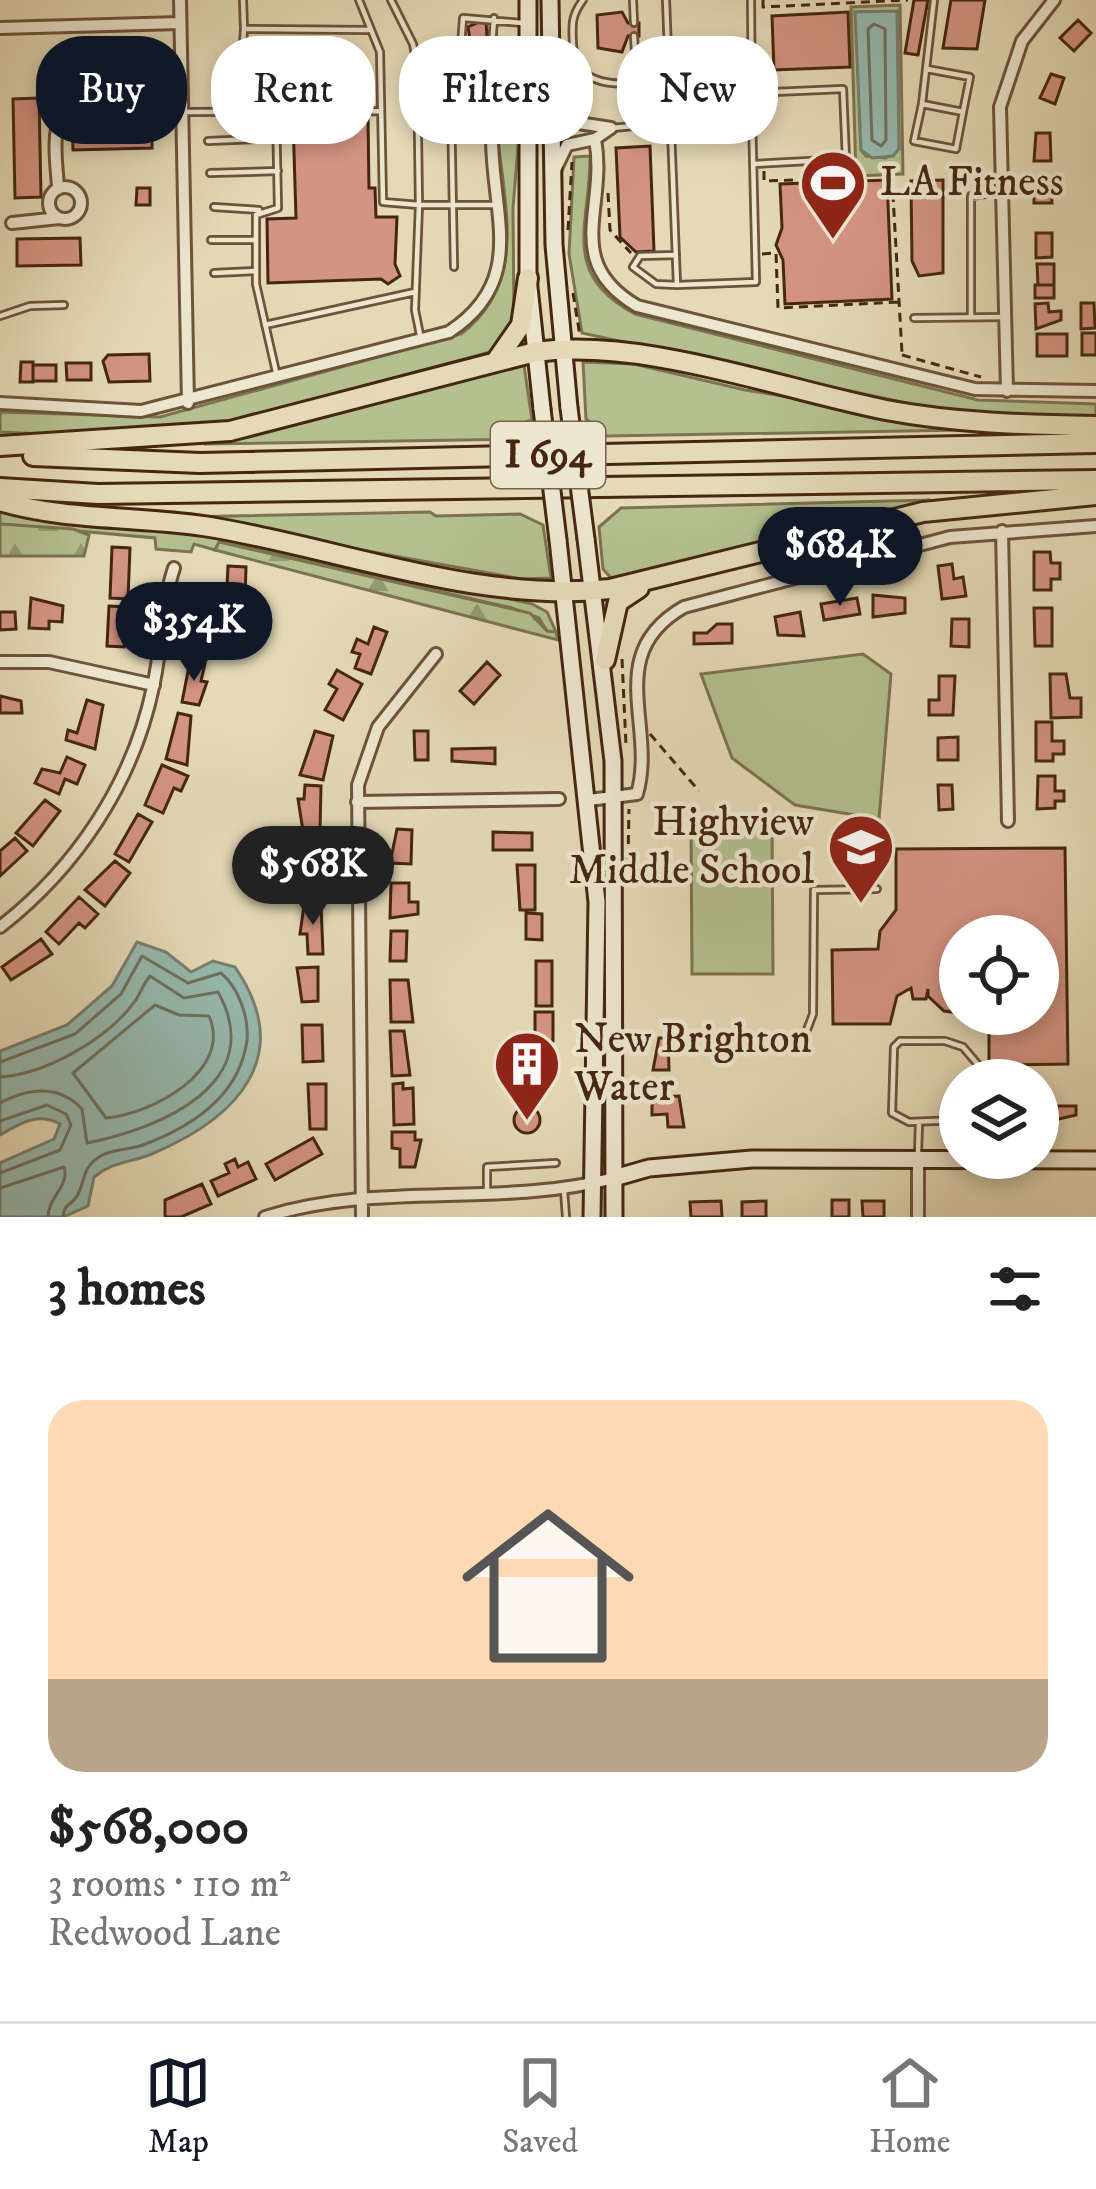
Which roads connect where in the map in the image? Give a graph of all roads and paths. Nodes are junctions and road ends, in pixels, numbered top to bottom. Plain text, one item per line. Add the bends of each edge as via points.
1 (180, 0) edge
2 (243, 0) edge
3 (358, 0) edge
4 (391, 0) edge
5 (528, 0) edge
6 (550, 0) edge
7 (583, 0) edge
8 (633, 0) edge
9 (666, 0) edge
10 (751, 0) edge
11 (763, 0) edge
12 (908, 0) edge
13 (934, 0) edge
14 (1054, 0) edge
15 (494, 18) junction
16 (180, 23) junction
17 (634, 23) dead end
18 (528, 24) junction
19 (0, 28) edge
20 (244, 29) junction
21 (368, 30) junction
22 (180, 36) edge
23 (244, 36) edge
24 (459, 36) edge
25 (493, 36) edge
26 (528, 36) edge
27 (550, 36) edge
28 (667, 36) edge
29 (751, 36) edge
30 (927, 69) junction
31 (617, 83) edge
32 (778, 92) edge
33 (922, 104) junction
34 (375, 111) edge
35 (381, 111) junction
36 (963, 112) junction
37 (593, 125) edge
38 (617, 127) edge
39 (610, 128) junction
40 (595, 139) joint
41 (208, 141) dead end
42 (211, 141) edge
43 (57, 144) edge
44 (182, 144) edge
45 (278, 144) edge
46 (453, 144) edge
47 (492, 144) edge
48 (528, 144) edge
49 (551, 144) edge
50 (569, 144) edge
51 (572, 144) edge
52 (670, 144) edge
53 (753, 144) edge
54 (764, 163) junction
55 (753, 164) junction
56 (278, 171) junction
57 (210, 173) dead end
58 (860, 178) dead end
59 (892, 178) dead end
60 (552, 181) junction
61 (58, 189) junction
62 (598, 192) junction
63 (1001, 192) junction
64 (418, 205) junction
65 (454, 205) junction
66 (498, 205) junction
67 (214, 207) dead end
68 (259, 210) junction
69 (59, 218) junction
70 (12, 223) dead end
71 (568, 233) dead end
72 (211, 239) dead end
73 (256, 239) junction
74 (755, 254) junction
75 (676, 255) junction
76 (637, 258) junction
77 (454, 267) dead end
78 (256, 272) junction
79 (214, 273) dead end
80 (529, 278) junction
81 (677, 285) junction
82 (415, 292) junction
83 (573, 292) dead end
84 (900, 302) junction
85 (64, 305) dead end
86 (0, 316) edge
87 (971, 317) junction
88 (1005, 317) junction
89 (914, 318) dead end
90 (265, 325) junction
91 (422, 340) junction
92 (572, 348) junction
93 (535, 352) junction
94 (902, 355) junction
95 (495, 362) junction
96 (898, 372) junction
97 (277, 378) junction
98 (980, 390) junction
99 (1007, 391) junction
100 (1096, 391) edge
101 (188, 403) junction
102 (0, 404) edge
103 (1096, 426) edge
104 (1096, 442) edge
105 (0, 450) edge
106 (1096, 480) edge
107 (0, 488) edge
108 (1096, 495) edge
109 (0, 500) edge
110 (1096, 526) edge
111 (1002, 531) junction
112 (174, 568) dead end
113 (654, 578) junction
114 (592, 591) junction
115 (563, 593) junction
116 (436, 654) dead end
117 (604, 660) junction
118 (0, 662) edge
119 (154, 685) junction
120 (644, 733) dead end
121 (699, 791) dead end
122 (559, 799) dead end
123 (614, 799) junction
124 (589, 800) junction
125 (357, 802) junction
126 (1008, 820) dead end
127 (877, 889) dead end
128 (0, 927) edge
129 (802, 1043) dead end
130 (973, 1059) edge
131 (919, 1120) junction
132 (939, 1120) edge
133 (918, 1159) junction
134 (1096, 1160) edge
135 (556, 1162) dead end
136 (614, 1178) junction
137 (592, 1184) junction
138 (564, 1190) junction
139 (487, 1196) junction
140 (362, 1201) junction
141 (265, 1217) edge
142 (362, 1217) edge
143 (566, 1217) edge
144 (592, 1217) edge
145 (614, 1217) edge
146 (919, 1217) edge

1 - 16 street
2 - 20 lane
3 - 21 lane
4 - 64 lane via 417,65
5 - 18 main road
6 - 27 main road
7 - 31 lane via 572,15 574,58 581,70
8 - 17 lane
9 - 28 lane
10 - 29 lane
11 - 12 path via 763,7
13 - 30 lane
14 - 63 street via 1022,41 1004,86
15 - 18 lane
15 - 24 lane via 463,18
15 - 25 lane
16 - 19 street
16 - 22 street
18 - 26 main road
20 - 21 lane
20 - 23 lane
21 - 35 lane via 380,52
30 - 33 lane
30 - 36 lane via 970,77
32 - 54 lane via 843,89 846,159
33 - 36 lane
33 - 36 lane via 914,141 956,149
34 - 35 lane
35 - 64 lane via 383,202
37 - 39 street
38 - 39 lane
39 - 40 street
40 - 62 street
41 - 42 lane
43 - 61 street
44 - 101 street
45 - 56 lane
46 - 65 lane
47 - 66 street
48 - 80 main road
49 - 60 main road
50 - 60 street
51 - 71 path
52 - 75 lane
53 - 55 lane
54 - 55 lane
54 - 58 path via 764,182
55 - 74 lane
56 - 57 lane
56 - 68 lane via 278,208
59 - 84 path
60 - 92 main road
61 - 69 street via 49,201
61 - 69 street via 74,189 81,203 74,217
62 - 76 path via 608,192 614,238
62 - 96 street via 590,238 596,266 637,306
63 - 87 lane via 970,196
63 - 88 street
64 - 65 lane
64 - 82 lane
65 - 66 lane
65 - 77 lane
66 - 91 street via 501,260 488,300 449,332
67 - 68 lane
68 - 73 lane
69 - 70 street
72 - 73 lane
73 - 78 lane
74 - 81 lane via 756,282
74 - 84 path via 776,253 778,308
75 - 76 lane
75 - 81 lane
76 - 81 lane via 633,267 644,279
78 - 79 lane
78 - 90 lane
80 - 93 main road
80 - 95 highway via 521,325
82 - 90 lane
82 - 91 lane
83 - 92 path
84 - 94 path
85 - 86 lane
87 - 88 lane
87 - 89 lane
88 - 99 street
90 - 97 lane
91 - 97 street
92 - 93 highway
92 - 103 highway via 924,416
92 - 114 main road, bridge via 568,408
93 - 95 highway
93 - 115 main road, bridge
94 - 96 path
94 - 98 path via 982,377
95 - 105 highway via 230,431
96 - 98 street
97 - 101 street
98 - 99 street
99 - 100 street
101 - 102 street via 141,411
104 - 105 highway, I 694 via 200,463
106 - 107 highway, I 694 via 98,494
108 - 113 highway via 923,512
109 - 115 highway via 219,529
110 - 111 street
111 - 123 street via 703,599 672,614 650,635 636,679 639,788
111 - 126 street
112 - 119 street
113 - 114 highway
113 - 117 highway via 618,602
114 - 115 highway
114 - 117 main road
115 - 124 main road
116 - 125 street via 378,727
117 - 123 main road
118 - 119 street via 49,662
119 - 128 street via 104,812 66,865
120 - 121 path via 656,736
122 - 125 street
123 - 124 street
123 - 136 main road
124 - 137 main road via 597,902
125 - 140 street
127 - 129 lane via 814,890 813,1014
130 - 131 lane via 945,1041 900,1041 890,1057 892,1113
131 - 132 lane
131 - 133 lane
133 - 134 main road
133 - 136 main road via 752,1159
133 - 146 street
135 - 139 lane via 487,1167
136 - 137 street
136 - 145 main road
137 - 138 street
137 - 144 main road
138 - 139 street
138 - 143 lane
139 - 140 street
140 - 141 street
140 - 142 street

